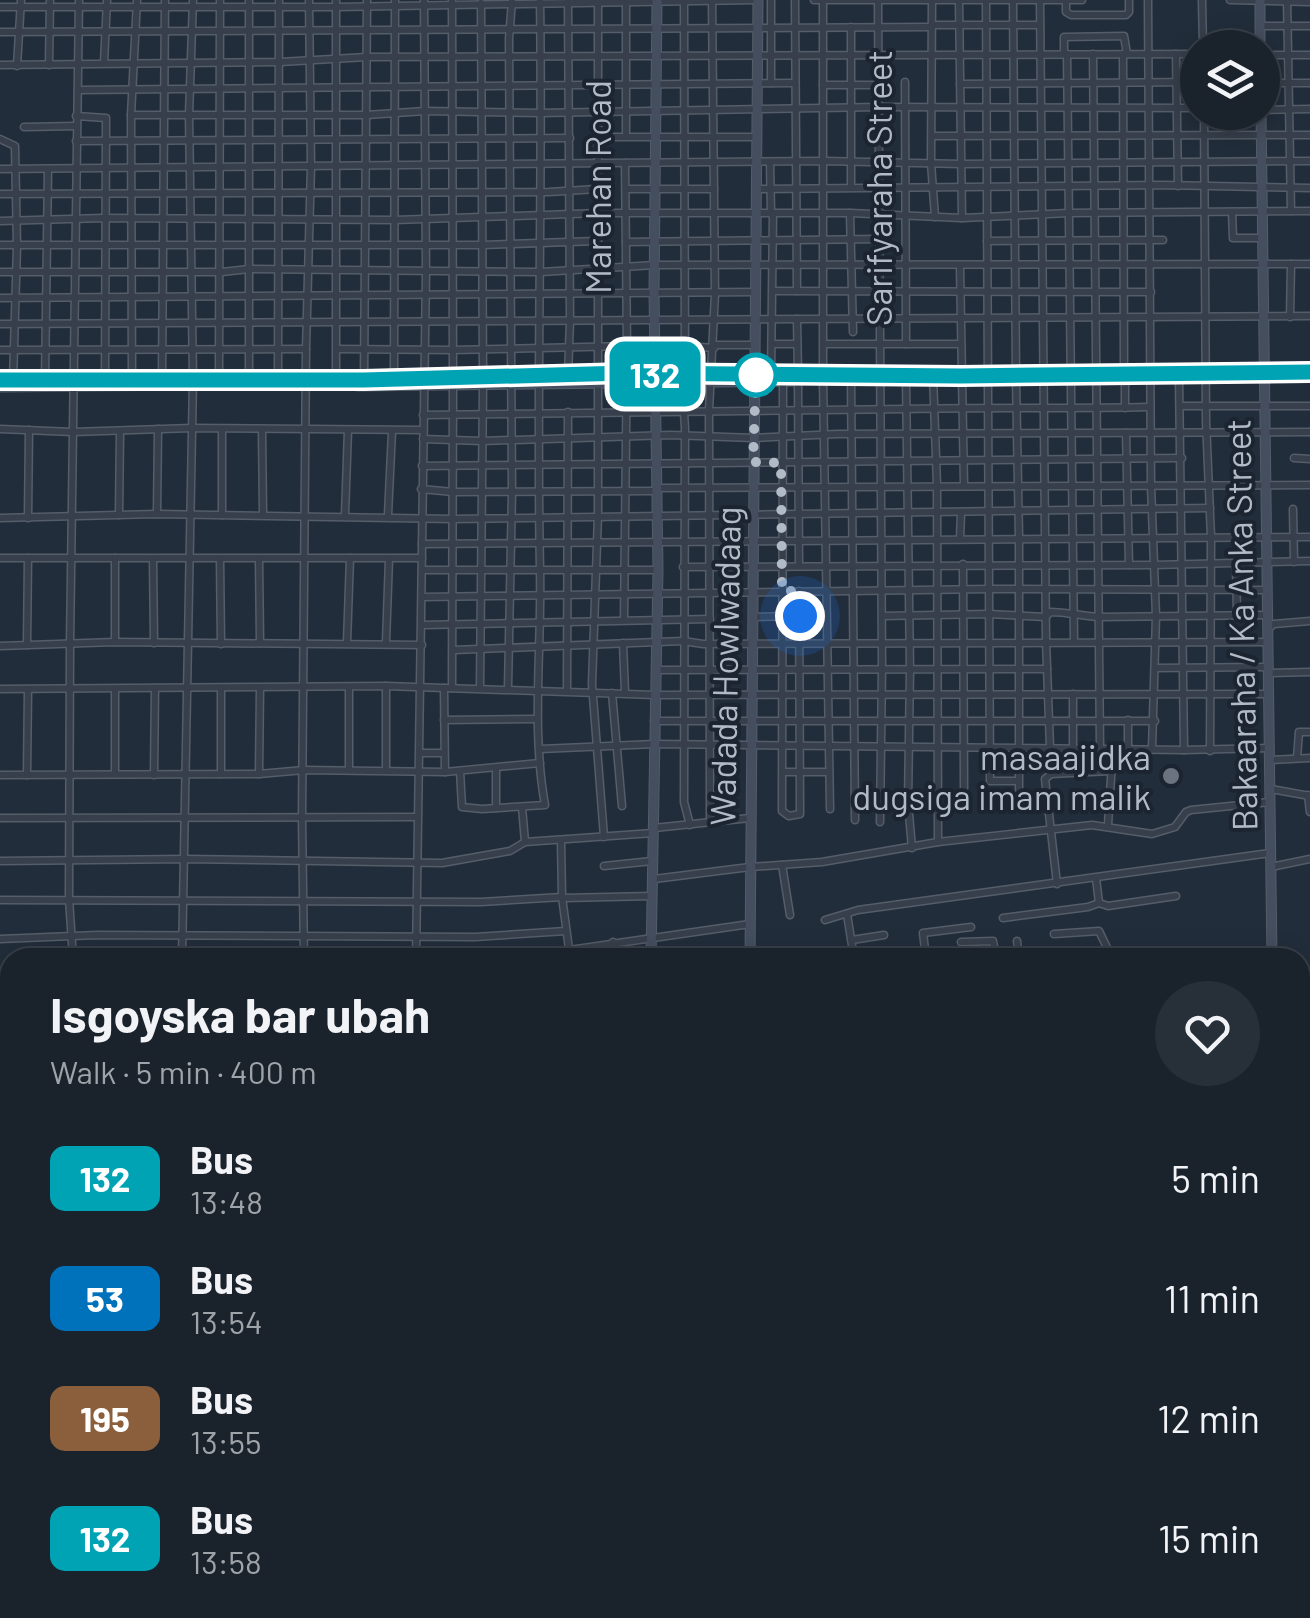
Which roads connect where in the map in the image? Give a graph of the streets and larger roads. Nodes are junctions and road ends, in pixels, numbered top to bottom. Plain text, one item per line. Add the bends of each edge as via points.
1 (598, 0) edge
2 (626, 0) edge
3 (657, 0) edge
4 (756, 0) edge
5 (771, 0) edge
6 (796, 0) edge
7 (814, 0) edge
8 (823, 0) edge
9 (852, 0) edge
10 (878, 0) edge
11 (932, 0) edge
12 (959, 0) edge
13 (986, 0) edge
14 (1013, 0) edge
15 (1040, 0) edge
16 (1066, 0) edge
17 (1082, 0) edge
18 (1129, 0) edge
19 (1138, 0) edge
20 (1150, 0) edge
21 (1202, 0) edge
22 (1230, 0) edge
23 (512, 1) edge
24 (540, 1) edge
25 (568, 1) edge
26 (684, 1) edge
27 (712, 1) edge
28 (904, 1) edge
29 (1260, 1) edge
30 (1287, 1) edge
31 (79, 2) edge
32 (395, 2) edge
33 (424, 2) edge
34 (452, 2) edge
35 (482, 2) edge
36 (1310, 2) edge
37 (21, 3) edge
38 (50, 3) edge
39 (107, 3) edge
40 (137, 3) edge
41 (165, 3) edge
42 (193, 3) edge
43 (220, 3) edge
44 (249, 3) edge
45 (279, 3) edge
46 (309, 3) edge
47 (336, 3) edge
48 (367, 3) edge
49 (0, 7) edge
50 (1040, 25) junction
51 (657, 26) junction
52 (756, 26) junction
53 (772, 26) junction
54 (823, 26) junction
55 (932, 26) junction
56 (958, 26) junction
57 (1014, 26) junction
58 (1261, 26) junction
59 (1288, 26) junction
60 (1310, 26) edge
61 (568, 27) junction
62 (598, 27) junction
63 (684, 27) junction
64 (712, 27) junction
65 (795, 27) junction
66 (851, 27) junction
67 (878, 27) junction
68 (986, 27) junction
69 (480, 28) junction
70 (541, 28) junction
71 (627, 28) junction
72 (510, 29) junction
73 (367, 30) junction
74 (394, 30) junction
75 (422, 30) junction
76 (453, 30) junction
77 (1203, 30) edge
78 (1261, 30) edge
79 (193, 31) junction
80 (220, 31) junction
81 (252, 31) junction
82 (279, 31) junction
83 (309, 31) junction
84 (336, 31) junction
85 (0, 32) edge
86 (19, 32) junction
87 (107, 32) junction
88 (164, 32) junction
89 (79, 33) junction
90 (136, 33) junction
91 (50, 34) junction
92 (712, 54) junction
93 (1040, 54) junction
94 (1065, 54) junction
95 (1093, 54) junction
96 (1125, 54) junction
97 (1176, 54) junction
98 (1180, 54) edge
99 (823, 55) junction
100 (850, 55) junction
101 (987, 55) junction
102 (1013, 55) junction
103 (1150, 55) junction
104 (1280, 55) edge
105 (1288, 55) junction
106 (1310, 55) edge
107 (540, 56) junction
108 (568, 56) junction
109 (683, 56) junction
110 (756, 56) junction
111 (771, 56) junction
112 (795, 56) junction
113 (878, 56) junction
114 (932, 56) junction
115 (958, 56) junction
116 (367, 57) junction
117 (394, 57) junction
118 (424, 57) junction
119 (482, 57) junction
120 (510, 57) junction
121 (598, 57) junction
122 (309, 58) junction
123 (336, 58) junction
124 (453, 58) junction
125 (626, 58) junction
126 (656, 58) junction
127 (251, 61) junction
128 (163, 62) junction
129 (220, 62) junction
130 (280, 62) junction
131 (104, 63) junction
132 (134, 63) junction
133 (189, 63) junction
134 (79, 64) junction
135 (0, 65) edge
136 (48, 65) junction
137 (17, 66) junction
138 (905, 82) dead end
139 (1094, 82) junction
140 (1150, 82) junction
141 (1176, 82) junction
142 (1180, 82) edge
143 (771, 83) junction
144 (796, 83) junction
145 (1014, 83) junction
146 (1040, 83) junction
147 (1280, 83) edge
148 (1289, 83) junction
149 (1310, 83) edge
150 (627, 84) junction
151 (656, 84) junction
152 (683, 84) junction
153 (755, 84) junction
154 (851, 84) junction
155 (960, 84) junction
156 (987, 84) junction
157 (1068, 84) junction
158 (1122, 84) junction
159 (598, 85) junction
160 (714, 85) junction
161 (823, 85) junction
162 (878, 85) junction
163 (337, 86) junction
164 (367, 86) junction
165 (540, 86) junction
166 (570, 86) junction
167 (453, 87) junction
168 (482, 87) junction
169 (308, 88) junction
170 (395, 88) junction
171 (511, 88) junction
172 (163, 89) junction
173 (189, 89) junction
174 (424, 89) junction
175 (78, 90) junction
176 (133, 90) junction
177 (220, 90) junction
178 (250, 90) junction
179 (280, 90) junction
180 (1176, 106) junction
181 (1180, 106) edge
182 (879, 107) junction
183 (904, 107) junction
184 (1149, 107) junction
185 (823, 108) junction
186 (851, 108) junction
187 (934, 108) junction
188 (958, 108) junction
189 (988, 108) junction
190 (1122, 108) junction
191 (796, 109) junction
192 (1014, 109) junction
193 (1040, 109) junction
194 (1095, 109) junction
195 (1289, 109) junction
196 (1310, 109) edge
197 (598, 110) junction
198 (684, 110) junction
199 (714, 110) junction
200 (756, 110) junction
201 (1068, 110) junction
202 (1280, 110) edge
203 (425, 111) junction
204 (510, 111) junction
205 (395, 112) junction
206 (453, 112) junction
207 (482, 112) junction
208 (569, 112) junction
209 (627, 112) junction
210 (656, 112) junction
211 (337, 114) junction
212 (367, 114) junction
213 (540, 114) junction
214 (131, 115) junction
215 (220, 115) junction
216 (250, 115) junction
217 (76, 116) junction
218 (163, 116) junction
219 (189, 116) junction
220 (280, 116) junction
221 (310, 116) junction
222 (76, 126) junction
223 (24, 127) dead end
224 (1204, 130) edge
225 (1262, 130) edge
226 (1039, 134) junction
227 (1068, 134) junction
228 (1096, 134) junction
229 (1122, 134) junction
230 (1150, 134) junction
231 (1178, 134) junction
232 (960, 135) junction
233 (1013, 135) junction
234 (1204, 135) junction
235 (1262, 135) junction
236 (1290, 135) junction
237 (1310, 135) edge
238 (598, 136) junction
239 (626, 136) junction
240 (656, 136) junction
241 (933, 136) junction
242 (988, 136) junction
243 (684, 137) junction
244 (714, 137) junction
245 (510, 138) junction
246 (542, 138) junction
247 (570, 138) junction
248 (756, 138) junction
249 (0, 139) edge
250 (424, 139) junction
251 (395, 140) junction
252 (453, 140) junction
253 (482, 140) junction
254 (76, 141) junction
255 (251, 141) junction
256 (280, 141) junction
257 (310, 141) junction
258 (338, 141) junction
259 (132, 142) junction
260 (163, 142) junction
261 (189, 142) junction
262 (221, 142) junction
263 (366, 142) junction
264 (106, 143) junction
265 (1096, 160) junction
266 (1122, 160) junction
267 (1151, 160) junction
268 (1289, 160) junction
269 (824, 161) junction
270 (850, 161) junction
271 (1068, 161) junction
272 (1178, 161) junction
273 (1263, 161) junction
274 (1310, 161) edge
275 (684, 162) junction
276 (715, 162) junction
277 (756, 162) junction
278 (770, 162) junction
279 (796, 162) junction
280 (988, 162) junction
281 (1013, 162) junction
282 (1205, 162) junction
283 (625, 163) junction
284 (657, 163) junction
285 (879, 163) junction
286 (905, 163) junction
287 (932, 163) junction
288 (1039, 163) junction
289 (598, 164) junction
290 (961, 164) junction
291 (569, 165) junction
292 (163, 166) junction
293 (250, 166) junction
294 (279, 166) junction
295 (311, 166) junction
296 (338, 166) junction
297 (367, 166) junction
298 (395, 166) junction
299 (482, 166) junction
300 (511, 166) junction
301 (541, 166) junction
302 (190, 167) junction
303 (221, 167) junction
304 (425, 167) junction
305 (452, 167) junction
306 (105, 168) junction
307 (132, 168) junction
308 (16, 169) junction
309 (48, 169) junction
310 (76, 169) junction
311 (0, 170) edge
312 (1178, 186) junction
313 (851, 187) junction
314 (878, 187) junction
315 (905, 187) junction
316 (933, 187) junction
317 (960, 187) junction
318 (1014, 187) junction
319 (1096, 187) junction
320 (1122, 187) junction
321 (1206, 187) junction
322 (1291, 187) junction
323 (598, 188) junction
324 (684, 188) junction
325 (714, 188) junction
326 (770, 188) junction
327 (796, 188) junction
328 (823, 188) junction
329 (988, 188) junction
330 (1041, 188) junction
331 (1068, 188) junction
332 (1151, 188) junction
333 (1263, 188) junction
334 (1310, 188) edge
335 (626, 189) junction
336 (656, 189) junction
337 (756, 189) junction
338 (570, 191) junction
339 (279, 192) junction
340 (337, 192) junction
341 (395, 192) junction
342 (426, 192) junction
343 (453, 192) junction
344 (482, 192) junction
345 (511, 192) junction
346 (542, 192) junction
347 (105, 193) junction
348 (190, 193) junction
349 (220, 193) junction
350 (250, 193) junction
351 (310, 193) junction
352 (367, 193) junction
353 (0, 194) edge
354 (16, 194) junction
355 (47, 194) junction
356 (75, 194) junction
357 (132, 194) junction
358 (163, 194) junction
359 (1291, 211) junction
360 (1310, 211) edge
361 (1206, 212) junction
362 (1232, 212) junction
363 (1263, 212) junction
364 (822, 213) junction
365 (850, 213) junction
366 (1069, 213) junction
367 (1124, 213) junction
368 (596, 214) junction
369 (625, 214) junction
370 (656, 214) junction
371 (684, 214) junction
372 (714, 214) junction
373 (756, 214) junction
374 (772, 214) junction
375 (796, 214) junction
376 (878, 214) junction
377 (1042, 214) junction
378 (1096, 214) junction
379 (1151, 214) junction
380 (568, 215) junction
381 (904, 215) junction
382 (1015, 215) junction
383 (988, 216) junction
384 (483, 217) junction
385 (542, 217) junction
386 (935, 217) junction
387 (104, 218) junction
388 (131, 218) junction
389 (309, 218) junction
390 (337, 218) junction
391 (454, 218) junction
392 (512, 218) junction
393 (962, 218) junction
394 (75, 219) junction
395 (162, 219) junction
396 (190, 219) junction
397 (219, 219) junction
398 (367, 219) junction
399 (426, 219) junction
400 (48, 220) junction
401 (249, 220) junction
402 (279, 220) junction
403 (395, 220) junction
404 (0, 221) edge
405 (16, 221) junction
406 (1263, 238) junction
407 (879, 239) junction
408 (655, 240) junction
409 (714, 240) junction
410 (754, 240) junction
411 (798, 240) junction
412 (852, 240) junction
413 (988, 240) junction
414 (1070, 240) junction
415 (1096, 240) junction
416 (1124, 240) junction
417 (1150, 240) junction
418 (1163, 240) dead end
419 (597, 241) junction
420 (684, 241) junction
421 (774, 241) junction
422 (822, 241) junction
423 (1015, 241) junction
424 (1042, 241) junction
425 (626, 242) junction
426 (336, 243) junction
427 (366, 243) junction
428 (569, 243) junction
429 (190, 244) junction
430 (221, 244) junction
431 (279, 244) junction
432 (395, 244) junction
433 (454, 244) junction
434 (483, 244) junction
435 (511, 244) junction
436 (542, 244) junction
437 (0, 245) edge
438 (250, 245) junction
439 (308, 245) junction
440 (426, 245) junction
441 (17, 246) junction
442 (46, 246) junction
443 (74, 246) junction
444 (104, 246) junction
445 (133, 246) junction
446 (162, 246) junction
447 (1263, 263) junction
448 (1205, 264) junction
449 (1291, 264) junction
450 (1310, 264) edge
451 (1042, 265) junction
452 (1070, 265) junction
453 (1096, 265) junction
454 (654, 266) junction
455 (684, 266) junction
456 (824, 266) junction
457 (852, 266) junction
458 (879, 266) junction
459 (906, 266) junction
460 (960, 266) junction
461 (987, 266) junction
462 (1151, 266) junction
463 (714, 267) junction
464 (774, 267) junction
465 (797, 267) junction
466 (1016, 267) junction
467 (1124, 267) junction
468 (627, 268) junction
469 (754, 268) junction
470 (250, 269) junction
471 (279, 269) junction
472 (190, 270) junction
473 (307, 270) junction
474 (337, 270) junction
475 (395, 270) junction
476 (46, 271) junction
477 (132, 271) junction
478 (162, 271) junction
479 (365, 271) junction
480 (483, 271) junction
481 (510, 271) junction
482 (597, 271) junction
483 (0, 272) edge
484 (15, 272) junction
485 (74, 272) junction
486 (104, 272) junction
487 (222, 272) junction
488 (426, 272) junction
489 (453, 272) junction
490 (541, 272) junction
491 (570, 272) junction
492 (773, 291) junction
493 (797, 291) junction
494 (654, 292) junction
495 (684, 292) junction
496 (754, 292) junction
497 (852, 292) junction
498 (906, 292) junction
499 (1016, 292) junction
500 (1042, 292) junction
501 (1070, 292) junction
502 (1096, 292) junction
503 (1125, 292) junction
504 (1150, 292) junction
505 (824, 293) junction
506 (879, 293) junction
507 (960, 293) junction
508 (988, 293) junction
509 (570, 294) junction
510 (715, 294) junction
511 (597, 295) junction
512 (626, 295) junction
513 (337, 296) junction
514 (365, 296) junction
515 (394, 296) junction
516 (426, 296) junction
517 (453, 296) junction
518 (483, 296) junction
519 (512, 296) junction
520 (540, 296) junction
521 (279, 297) junction
522 (307, 297) junction
523 (0, 298) edge
524 (46, 298) junction
525 (74, 298) junction
526 (162, 298) junction
527 (220, 298) junction
528 (250, 298) junction
529 (15, 299) junction
530 (104, 299) junction
531 (132, 299) junction
532 (190, 299) junction
533 (1206, 316) junction
534 (1290, 316) junction
535 (1310, 316) edge
536 (1044, 317) junction
537 (1098, 317) junction
538 (1151, 317) junction
539 (1264, 317) junction
540 (655, 318) junction
541 (714, 318) junction
542 (988, 318) junction
543 (1016, 318) junction
544 (1070, 318) junction
545 (1124, 318) junction
546 (626, 319) junction
547 (773, 319) junction
548 (797, 319) junction
549 (879, 319) junction
550 (906, 319) junction
551 (961, 319) junction
552 (570, 320) junction
553 (596, 320) junction
554 (685, 320) junction
555 (754, 320) junction
556 (824, 320) junction
557 (852, 320) junction
558 (540, 321) junction
559 (424, 322) junction
560 (482, 322) junction
561 (512, 322) junction
562 (336, 323) junction
563 (364, 323) junction
564 (452, 323) junction
565 (0, 324) edge
566 (45, 324) junction
567 (74, 324) junction
568 (104, 324) junction
569 (191, 324) junction
570 (220, 324) junction
571 (250, 324) junction
572 (278, 324) junction
573 (306, 324) junction
574 (394, 324) junction
575 (15, 325) junction
576 (133, 325) junction
577 (162, 325) junction
578 (853, 332) dead end
579 (772, 344) junction
580 (797, 344) junction
581 (824, 344) junction
582 (878, 344) junction
583 (906, 344) junction
584 (960, 344) junction
585 (754, 345) junction
586 (686, 346) junction
587 (483, 347) junction
588 (597, 347) junction
589 (628, 347) junction
590 (655, 347) junction
591 (714, 347) junction
592 (364, 348) junction
593 (393, 348) junction
594 (511, 348) junction
595 (540, 348) junction
596 (569, 348) junction
597 (162, 349) junction
598 (306, 349) junction
599 (337, 349) junction
600 (0, 350) edge
601 (46, 350) junction
602 (75, 350) junction
603 (105, 350) junction
604 (132, 350) junction
605 (192, 350) junction
606 (220, 350) junction
607 (250, 350) junction
608 (278, 350) junction
609 (424, 350) junction
610 (452, 350) junction
611 (13, 351) junction
612 (771, 375) junction
613 (1207, 375) junction
614 (1265, 375) junction
615 (1310, 375) edge
616 (1070, 376) junction
617 (1150, 376) junction
618 (626, 377) junction
619 (656, 377) junction
620 (1098, 377) junction
621 (1124, 377) junction
622 (219, 378) junction
623 (539, 378) junction
624 (567, 378) junction
625 (598, 378) junction
626 (684, 378) junction
627 (711, 378) junction
628 (755, 378) junction
629 (798, 378) junction
630 (823, 378) junction
631 (879, 378) junction
632 (933, 378) junction
633 (961, 378) junction
634 (989, 378) junction
635 (1016, 378) junction
636 (1043, 378) junction
637 (1179, 378) junction
638 (278, 379) junction
639 (394, 379) junction
640 (511, 379) junction
641 (45, 380) junction
642 (105, 380) junction
643 (132, 380) junction
644 (162, 380) junction
645 (336, 380) junction
646 (364, 380) junction
647 (483, 380) junction
648 (851, 380) junction
649 (906, 380) junction
650 (453, 381) junction
651 (783, 381) junction
652 (193, 382) junction
653 (249, 382) junction
654 (307, 382) junction
655 (425, 382) junction
656 (0, 384) edge
657 (13, 384) junction
658 (74, 384) junction
659 (961, 406) junction
660 (989, 406) junction
661 (1180, 406) junction
662 (1207, 406) junction
663 (1266, 406) junction
664 (1310, 406) edge
665 (1151, 407) junction
666 (934, 408) junction
667 (1071, 408) junction
668 (1098, 408) junction
669 (1125, 408) junction
670 (783, 409) junction
671 (798, 409) junction
672 (879, 409) junction
673 (907, 409) junction
674 (1016, 409) junction
675 (1044, 409) junction
676 (709, 410) junction
677 (754, 410) junction
678 (824, 410) junction
679 (852, 410) junction
680 (568, 412) junction
681 (598, 412) junction
682 (626, 412) junction
683 (656, 412) junction
684 (684, 412) junction
685 (423, 414) junction
686 (482, 414) junction
687 (510, 414) junction
688 (540, 414) junction
689 (452, 415) junction
690 (192, 428) junction
691 (0, 429) edge
692 (158, 429) junction
693 (262, 429) junction
694 (29, 430) junction
695 (222, 430) junction
696 (306, 430) junction
697 (348, 430) junction
698 (392, 430) junction
699 (120, 431) junction
700 (74, 432) junction
701 (1097, 432) junction
702 (1180, 432) junction
703 (1310, 432) edge
704 (1126, 433) junction
705 (1152, 433) junction
706 (1266, 433) junction
707 (423, 434) junction
708 (824, 434) junction
709 (852, 434) junction
710 (1018, 434) junction
711 (1044, 434) junction
712 (1071, 434) junction
713 (1208, 434) junction
714 (908, 435) junction
715 (935, 435) junction
716 (962, 435) junction
717 (989, 435) junction
718 (657, 436) junction
719 (685, 436) junction
720 (710, 436) junction
721 (782, 436) junction
722 (798, 436) junction
723 (879, 436) junction
724 (625, 437) junction
725 (754, 438) junction
726 (540, 440) junction
727 (568, 440) junction
728 (598, 440) junction
729 (454, 441) junction
730 (482, 441) junction
731 (512, 441) junction
732 (1182, 458) junction
733 (1294, 458) dead end
734 (1310, 458) edge
735 (989, 459) junction
736 (1072, 459) junction
737 (1098, 459) junction
738 (1152, 459) junction
739 (852, 460) junction
740 (880, 460) junction
741 (908, 460) junction
742 (962, 460) junction
743 (1018, 460) junction
744 (1044, 460) junction
745 (1126, 460) junction
746 (936, 461) junction
747 (625, 462) junction
748 (685, 462) junction
749 (710, 462) junction
750 (753, 462) junction
751 (799, 462) junction
752 (825, 462) junction
753 (598, 463) junction
754 (781, 463) junction
755 (567, 464) junction
756 (657, 464) junction
757 (540, 465) junction
758 (422, 466) junction
759 (511, 466) junction
760 (454, 467) junction
761 (483, 467) junction
762 (1210, 484) junction
763 (1071, 485) junction
764 (1182, 485) junction
765 (1267, 485) junction
766 (1310, 485) edge
767 (908, 486) junction
768 (937, 486) junction
769 (964, 486) junction
770 (988, 486) junction
771 (1017, 486) junction
772 (1044, 486) junction
773 (1098, 486) junction
774 (1126, 486) junction
775 (1152, 486) junction
776 (827, 487) junction
777 (710, 488) junction
778 (781, 488) junction
779 (799, 488) junction
780 (854, 488) junction
781 (880, 488) junction
782 (421, 489) junction
783 (684, 489) junction
784 (753, 489) junction
785 (656, 490) junction
786 (540, 491) junction
787 (568, 491) junction
788 (598, 491) junction
789 (626, 491) junction
790 (454, 492) junction
791 (482, 492) junction
792 (512, 492) junction
793 (1182, 508) junction
794 (1210, 508) junction
795 (1292, 509) dead end
796 (1126, 510) junction
797 (1152, 510) junction
798 (1072, 511) junction
799 (990, 512) junction
800 (1018, 512) junction
801 (1045, 512) junction
802 (1099, 512) junction
803 (799, 513) junction
804 (880, 513) junction
805 (961, 513) junction
806 (157, 514) junction
807 (826, 514) junction
808 (853, 514) junction
809 (909, 514) junction
810 (936, 514) junction
811 (73, 515) junction
812 (119, 515) junction
813 (190, 515) junction
814 (222, 515) junction
815 (305, 515) junction
816 (345, 515) junction
817 (684, 515) junction
818 (780, 515) junction
819 (263, 516) junction
820 (388, 516) junction
821 (539, 516) junction
822 (567, 516) junction
823 (598, 516) junction
824 (625, 516) junction
825 (656, 516) junction
826 (710, 516) junction
827 (754, 516) junction
828 (510, 517) junction
829 (0, 518) edge
830 (28, 518) junction
831 (453, 518) junction
832 (482, 518) junction
833 (422, 519) junction
834 (1020, 537) junction
835 (1046, 537) junction
836 (1128, 537) junction
837 (1154, 537) junction
838 (1180, 537) junction
839 (1211, 537) junction
840 (1268, 537) junction
841 (1293, 537) junction
842 (1310, 537) edge
843 (826, 538) junction
844 (990, 538) junction
845 (1072, 538) junction
846 (1100, 538) junction
847 (799, 539) junction
848 (854, 539) junction
849 (909, 539) junction
850 (937, 539) junction
851 (960, 539) junction
852 (782, 540) junction
853 (881, 540) junction
854 (625, 542) junction
855 (657, 542) junction
856 (684, 542) junction
857 (709, 542) junction
858 (754, 542) junction
859 (598, 543) junction
860 (422, 544) junction
861 (539, 544) junction
862 (568, 544) junction
863 (453, 545) junction
864 (510, 545) junction
865 (481, 546) junction
866 (0, 558) edge
867 (28, 558) junction
868 (115, 558) junction
869 (306, 558) junction
870 (350, 558) junction
871 (422, 558) junction
872 (153, 559) junction
873 (190, 559) junction
874 (220, 559) junction
875 (259, 559) junction
876 (389, 559) junction
877 (72, 560) junction
878 (1310, 561) edge
879 (1267, 562) junction
880 (1294, 562) junction
881 (937, 564) junction
882 (963, 564) junction
883 (990, 564) junction
884 (1018, 564) junction
885 (1181, 564) junction
886 (1210, 564) junction
887 (1236, 564) junction
888 (909, 565) junction
889 (1047, 565) junction
890 (1074, 565) junction
891 (1100, 565) junction
892 (1129, 565) junction
893 (1154, 565) junction
894 (799, 566) junction
895 (827, 566) junction
896 (854, 566) junction
897 (881, 566) junction
898 (683, 567) junction
899 (753, 567) junction
900 (782, 567) junction
901 (708, 568) junction
902 (481, 569) junction
903 (510, 569) junction
904 (569, 569) junction
905 (596, 569) junction
906 (423, 570) junction
907 (453, 570) junction
908 (540, 570) junction
909 (624, 570) junction
910 (658, 570) junction
911 (936, 589) junction
912 (990, 589) junction
913 (882, 590) junction
914 (964, 590) junction
915 (1018, 590) junction
916 (1210, 590) junction
917 (1236, 590) junction
918 (1267, 590) junction
919 (782, 591) junction
920 (799, 591) junction
921 (828, 591) junction
922 (909, 591) junction
923 (1045, 591) junction
924 (1073, 591) junction
925 (1155, 591) junction
926 (1181, 591) junction
927 (657, 592) junction
928 (710, 592) junction
929 (752, 592) junction
930 (854, 592) junction
931 (1100, 592) junction
932 (683, 593) junction
933 (625, 594) junction
934 (508, 595) junction
935 (540, 595) junction
936 (568, 595) junction
937 (595, 595) junction
938 (452, 596) junction
939 (481, 596) junction
940 (423, 597) junction
941 (963, 614) junction
942 (989, 614) junction
943 (1237, 614) junction
944 (936, 615) junction
945 (1268, 615) junction
946 (782, 616) junction
947 (800, 616) junction
948 (882, 616) junction
949 (910, 616) junction
950 (1018, 616) junction
951 (1046, 616) junction
952 (1074, 616) junction
953 (1156, 616) junction
954 (1182, 616) junction
955 (1211, 616) junction
956 (752, 617) junction
957 (1100, 617) junction
958 (710, 618) junction
959 (685, 619) junction
960 (594, 620) junction
961 (624, 620) junction
962 (657, 620) junction
963 (568, 621) junction
964 (510, 622) junction
965 (540, 622) junction
966 (1310, 622) edge
967 (480, 623) junction
968 (453, 624) junction
969 (423, 626) junction
970 (1268, 630) junction
971 (962, 641) junction
972 (1046, 641) junction
973 (1074, 641) junction
974 (1100, 641) junction
975 (115, 642) junction
976 (347, 642) junction
977 (683, 642) junction
978 (800, 642) junction
979 (855, 642) junction
980 (882, 642) junction
981 (910, 642) junction
982 (937, 642) junction
983 (989, 642) junction
984 (1019, 642) junction
985 (1156, 642) junction
986 (1182, 642) junction
987 (1212, 642) junction
988 (1268, 642) junction
989 (154, 643) junction
990 (260, 643) junction
991 (305, 643) junction
992 (386, 643) junction
993 (623, 643) junction
994 (752, 643) junction
995 (782, 643) junction
996 (827, 643) junction
997 (189, 644) junction
998 (221, 644) junction
999 (594, 644) junction
1000 (656, 644) junction
1001 (710, 644) junction
1002 (70, 645) junction
1003 (422, 645) junction
1004 (0, 646) edge
1005 (27, 646) junction
1006 (540, 646) junction
1007 (567, 646) junction
1008 (510, 648) junction
1009 (481, 649) junction
1010 (454, 650) junction
1011 (882, 667) junction
1012 (710, 668) junction
1013 (1020, 668) junction
1014 (1156, 668) junction
1015 (1183, 668) junction
1016 (1212, 668) junction
1017 (683, 669) junction
1018 (752, 669) junction
1019 (801, 669) junction
1020 (827, 669) junction
1021 (855, 669) junction
1022 (910, 669) junction
1023 (1047, 669) junction
1024 (655, 670) junction
1025 (781, 670) junction
1026 (938, 670) junction
1027 (963, 670) junction
1028 (989, 670) junction
1029 (1268, 670) junction
1030 (1310, 672) edge
1031 (386, 686) junction
1032 (304, 687) junction
1033 (348, 687) junction
1034 (423, 687) junction
1035 (115, 688) junction
1036 (154, 688) junction
1037 (260, 688) junction
1038 (480, 688) junction
1039 (508, 688) junction
1040 (0, 689) edge
1041 (187, 689) junction
1042 (222, 689) junction
1043 (448, 689) junction
1044 (538, 689) junction
1045 (28, 690) junction
1046 (71, 690) junction
1047 (566, 691) junction
1048 (594, 693) junction
1049 (612, 693) junction
1050 (625, 693) junction
1051 (1048, 693) junction
1052 (1100, 693) junction
1053 (800, 694) junction
1054 (990, 694) junction
1055 (1019, 694) junction
1056 (1073, 694) junction
1057 (1156, 694) junction
1058 (1268, 694) junction
1059 (782, 695) junction
1060 (855, 695) junction
1061 (938, 695) junction
1062 (963, 695) junction
1063 (1182, 695) junction
1064 (1211, 695) junction
1065 (655, 696) junction
1066 (685, 696) junction
1067 (710, 696) junction
1068 (752, 696) junction
1069 (828, 696) junction
1070 (882, 696) junction
1071 (910, 696) junction
1072 (536, 719) junction
1073 (444, 720) junction
1074 (684, 720) junction
1075 (710, 720) junction
1076 (800, 720) junction
1077 (856, 720) junction
1078 (990, 720) junction
1079 (1019, 720) junction
1080 (1074, 720) junction
1081 (1100, 720) junction
1082 (1128, 720) junction
1083 (654, 721) junction
1084 (752, 721) junction
1085 (783, 721) junction
1086 (828, 721) junction
1087 (939, 721) junction
1088 (963, 721) junction
1089 (1049, 721) junction
1090 (1155, 721) junction
1091 (882, 722) junction
1092 (910, 722) junction
1093 (1310, 732) edge
1094 (617, 744) junction
1095 (655, 744) junction
1096 (596, 745) junction
1097 (684, 745) junction
1098 (783, 745) junction
1099 (708, 746) junction
1100 (751, 746) junction
1101 (800, 746) junction
1102 (828, 746) junction
1103 (856, 746) junction
1104 (990, 746) junction
1105 (1018, 747) junction
1106 (1051, 747) junction
1107 (1075, 747) junction
1108 (1100, 747) junction
1109 (1113, 747) junction
1110 (881, 748) junction
1111 (910, 748) junction
1112 (938, 748) junction
1113 (964, 748) junction
1114 (1128, 748) junction
1115 (1270, 748) junction
1116 (540, 749) junction
1117 (1152, 750) junction
1118 (1184, 750) junction
1119 (1210, 750) junction
1120 (420, 753) junction
1121 (444, 753) junction
1122 (1297, 758) junction
1123 (1310, 758) edge
1124 (1270, 760) junction
1125 (540, 764) junction
1126 (496, 768) junction
1127 (304, 770) junction
1128 (349, 770) junction
1129 (386, 770) junction
1130 (420, 770) junction
1131 (460, 771) junction
1132 (1110, 771) junction
1133 (446, 772) junction
1134 (782, 772) junction
1135 (800, 772) junction
1136 (828, 772) junction
1137 (1074, 772) junction
1138 (115, 774) junction
1139 (186, 774) junction
1140 (221, 774) junction
1141 (259, 774) junction
1142 (1051, 774) junction
1143 (28, 775) junction
1144 (70, 775) junction
1145 (154, 775) junction
1146 (0, 776) edge
1147 (1018, 781) junction
1148 (964, 788) dead end
1149 (1271, 790) junction
1150 (1309, 796) edge
1151 (1019, 799) dead end
1152 (1271, 802) junction
1153 (622, 806) dead end
1154 (496, 808) junction
1155 (522, 808) junction
1156 (830, 809) dead end
1157 (1310, 812) edge
1158 (70, 816) junction
1159 (185, 816) junction
1160 (417, 817) junction
1161 (0, 818) edge
1162 (302, 818) junction
1163 (750, 818) junction
1164 (710, 820) junction
1165 (855, 820) dead end
1166 (880, 822) dead end
1167 (690, 824) junction
1168 (1108, 825) junction
1169 (1050, 829) junction
1170 (654, 831) junction
1171 (604, 836) junction
1172 (524, 842) junction
1173 (561, 842) junction
1174 (938, 842) junction
1175 (912, 848) junction
1176 (1270, 853) junction
1177 (71, 859) junction
1178 (186, 859) junction
1179 (1310, 859) edge
1180 (0, 861) edge
1181 (302, 861) junction
1182 (654, 861) junction
1183 (416, 862) junction
1184 (782, 864) junction
1185 (604, 866) dead end
1186 (1271, 866) junction
1187 (750, 867) junction
1188 (1096, 878) junction
1189 (654, 879) junction
1190 (1057, 884) junction
1191 (652, 896) junction
1192 (1176, 896) dead end
1193 (563, 897) junction
1194 (0, 900) edge
1195 (69, 900) junction
1196 (186, 900) junction
1197 (303, 900) junction
1198 (415, 901) junction
1199 (1099, 902) junction
1200 (847, 914) junction
1201 (790, 915) dead end
1202 (1002, 918) dead end
1203 (825, 920) dead end
1204 (750, 924) junction
1205 (971, 927) dead end
1206 (566, 931) junction
1207 (304, 934) junction
1208 (1054, 934) dead end
1209 (417, 935) junction
1210 (884, 935) dead end
1211 (71, 936) junction
1212 (184, 936) junction
1213 (650, 938) junction
1214 (0, 939) edge
1215 (852, 940) junction
1216 (1017, 941) dead end
1217 (613, 942) junction
1218 (961, 942) dead end
1219 (72, 948) edge
1220 (183, 948) edge
1221 (304, 948) edge
1222 (416, 948) edge
1223 (569, 948) joint
1224 (613, 948) edge
1225 (650, 948) edge
1226 (750, 948) edge
1227 (853, 948) edge
1228 (925, 948) edge
1229 (994, 948) edge
1230 (1018, 948) edge
1231 (1107, 948) edge
1232 (1272, 948) edge

1 - 2 street
1 - 25 street
1 - 62 street, Marehan Road
2 - 3 street
2 - 71 street
3 - 26 street
3 - 51 street
4 - 27 street
4 - 52 street, Wadada Howlwadaag
5 - 53 street
6 - 65 street
7 - 8 street
8 - 9 street
8 - 54 street
9 - 10 street
10 - 28 street
10 - 67 street, Sarifyaraha Street
11 - 12 street
11 - 28 street
11 - 55 street
12 - 13 street
12 - 56 street
13 - 14 street
13 - 68 street
14 - 15 street
14 - 57 street
15 - 16 street
15 - 50 street
16 - 17 street
16 - 18 street via 1068,14 1110,15 1128,14
19 - 20 street
20 - 103 street
21 - 77 street
22 - 29 street
23 - 24 street
23 - 35 street
23 - 72 street
24 - 25 street
24 - 70 street
25 - 61 street
26 - 27 street
26 - 63 street
27 - 64 street
29 - 30 street
29 - 58 street
30 - 36 street
30 - 59 street
31 - 38 street
31 - 39 street
31 - 89 street
32 - 33 street
32 - 48 street
32 - 74 street
33 - 34 street
33 - 75 street
34 - 35 street
34 - 76 street
35 - 69 street
37 - 38 street
37 - 49 street
37 - 86 street
38 - 91 street
39 - 40 street
39 - 87 street
40 - 41 street
40 - 90 street
41 - 42 street
41 - 88 street
42 - 43 street
42 - 79 street
43 - 44 street
43 - 80 street
44 - 45 street
44 - 81 street
45 - 46 street
45 - 82 street
46 - 47 street
46 - 83 street
47 - 48 street
47 - 84 street
48 - 73 street
50 - 57 street
50 - 93 street
51 - 63 street
51 - 71 street
51 - 126 street
52 - 53 street
52 - 64 street
52 - 110 street, Wadada Howlwadaag
53 - 65 street
53 - 111 street
54 - 65 street
54 - 66 street
54 - 99 street
55 - 56 street
55 - 67 street
55 - 114 street
56 - 68 street
56 - 115 street
57 - 68 street
57 - 102 street
58 - 59 street
58 - 78 street
59 - 60 street
59 - 105 street
61 - 62 street
61 - 70 street
61 - 108 street
62 - 71 street
62 - 121 street, Marehan Road
63 - 64 street
63 - 109 street
64 - 92 street
65 - 112 street
66 - 67 street
66 - 100 street
67 - 113 street, Sarifyaraha Street
68 - 101 street
69 - 72 street
69 - 76 street
69 - 119 street
70 - 72 street
70 - 107 street
71 - 125 street
72 - 120 street
73 - 74 street
73 - 84 street
73 - 116 street
74 - 75 street
74 - 117 street
75 - 76 street
75 - 118 street
76 - 124 street
79 - 80 street
79 - 88 street
79 - 133 street
80 - 81 street
80 - 129 street
81 - 82 street
81 - 127 street
82 - 83 street
82 - 130 street
83 - 84 street
83 - 122 street
84 - 123 street
85 - 86 street
86 - 91 street
86 - 137 street
87 - 89 street
87 - 90 street
87 - 131 street
88 - 90 street
88 - 128 street
89 - 91 street
89 - 134 street
90 - 132 street
91 - 136 street
92 - 109 street
92 - 110 street
92 - 160 street
93 - 94 street
93 - 102 street
93 - 146 street
94 - 95 street
94 - 96 street via 1064,37 1124,36
94 - 157 street
95 - 96 street
95 - 139 street
96 - 103 street
96 - 158 street
97 - 98 street
97 - 103 street
97 - 141 street
99 - 100 street
99 - 112 street
99 - 161 street
100 - 113 street
100 - 154 street
101 - 102 street
101 - 115 street
101 - 156 street
102 - 145 street
103 - 140 street
104 - 105 street
105 - 106 street
105 - 148 street
107 - 108 street
107 - 120 street
107 - 165 street
108 - 121 street
108 - 166 street
109 - 126 street
109 - 152 street
110 - 111 street
110 - 153 street, Wadada Howlwadaag
111 - 112 street
111 - 143 street
112 - 144 street
113 - 114 street
113 - 162 street, Sarifyaraha Street
114 - 115 street
114 - 187 street
115 - 155 street
116 - 117 street
116 - 123 street
116 - 164 street
117 - 118 street
117 - 170 street
118 - 124 street
118 - 174 street
119 - 120 street
119 - 124 street
119 - 168 street
120 - 171 street
121 - 125 street
121 - 159 street, Marehan Road
122 - 123 street
122 - 130 street
122 - 169 street
123 - 163 street
124 - 167 street
125 - 126 street
125 - 150 street
126 - 151 street
127 - 129 street
127 - 130 street
127 - 178 street
128 - 132 street
128 - 133 street
128 - 172 street
129 - 133 street
129 - 177 street
130 - 179 street
131 - 132 street
131 - 134 street
132 - 176 street
133 - 173 street
134 - 136 street
134 - 175 street
135 - 137 street
136 - 137 street
138 - 183 street
139 - 157 street
139 - 158 street
139 - 194 street
140 - 141 street
140 - 158 street
140 - 184 street
141 - 142 street
141 - 180 street
143 - 144 street
143 - 153 street
144 - 191 street
145 - 146 street
145 - 156 street
145 - 192 street
146 - 157 street
146 - 193 street
147 - 148 street
148 - 149 street
148 - 195 street
150 - 151 street
150 - 159 street
150 - 209 street
151 - 152 street
151 - 210 street
152 - 160 street
152 - 198 street
153 - 160 street
153 - 200 street, Wadada Howlwadaag
154 - 161 street
154 - 162 street
154 - 186 street
155 - 156 street
155 - 188 street
156 - 189 street
157 - 201 street
158 - 190 street
159 - 166 street
159 - 197 street, Marehan Road
160 - 199 street
161 - 185 street
162 - 182 street, Sarifyaraha Street
163 - 164 street
163 - 169 street
163 - 211 street
164 - 170 street
164 - 212 street
165 - 166 street
165 - 171 street
165 - 213 street
166 - 208 street
167 - 168 street
167 - 174 street
167 - 206 street
168 - 171 street
168 - 207 street
169 - 179 street
169 - 221 street
170 - 174 street
170 - 205 street
171 - 204 street
172 - 173 street
172 - 176 street
172 - 218 street
173 - 177 street
173 - 219 street
174 - 203 street
175 - 176 street
175 - 217 street
176 - 214 street
177 - 178 street
177 - 215 street
178 - 179 street
178 - 216 street
179 - 220 street
180 - 181 street
180 - 184 street
180 - 231 street
182 - 183 street
182 - 186 street
182 - 285 street, Sarifyaraha Street
183 - 187 street
183 - 286 street
184 - 190 street
184 - 230 street
185 - 186 street
185 - 191 street
185 - 269 street
186 - 270 street
187 - 188 street
187 - 241 street
188 - 189 street
188 - 232 street
189 - 192 street
189 - 242 street
190 - 194 street
190 - 229 street
191 - 200 street
191 - 279 street
192 - 193 street
192 - 233 street
193 - 201 street
193 - 226 street
194 - 201 street
194 - 228 street
195 - 196 street
195 - 202 street
195 - 236 street
197 - 208 street
197 - 209 street
197 - 238 street, Marehan Road
198 - 199 street
198 - 210 street
198 - 243 street
199 - 200 street
199 - 244 street
200 - 248 street, Wadada Howlwadaag
201 - 227 street
203 - 205 street
203 - 206 street
203 - 250 street
204 - 207 street
204 - 213 street
204 - 245 street
205 - 212 street
205 - 251 street
206 - 207 street
206 - 252 street
207 - 253 street
208 - 213 street
208 - 247 street
209 - 210 street
209 - 239 street
210 - 240 street
211 - 212 street
211 - 221 street
211 - 258 street
212 - 263 street
213 - 246 street
214 - 218 street
214 - 259 street
215 - 216 street
215 - 219 street
215 - 262 street
216 - 220 street
216 - 255 street
217 - 222 street
217 - 264 street via 104,117
218 - 219 street
218 - 260 street
219 - 261 street
220 - 221 street
220 - 256 street
221 - 257 street
222 - 223 street
222 - 254 street
224 - 234 street
225 - 235 street, Bakaaraha / Ka Anka Street
226 - 227 street
226 - 233 street
226 - 288 street
227 - 228 street
227 - 271 street
228 - 229 street
228 - 265 street
229 - 230 street
229 - 266 street
230 - 231 street
230 - 267 street
231 - 234 street
231 - 272 street
232 - 241 street
232 - 242 street
232 - 290 street
233 - 242 street
233 - 281 street
234 - 235 street
234 - 282 street
235 - 236 street
235 - 273 street, Bakaaraha / Ka Anka Street
236 - 237 street
236 - 268 street
238 - 239 street
238 - 289 street, Marehan Road
239 - 240 street
240 - 243 street
240 - 284 street
241 - 287 street
242 - 280 street
243 - 244 street
243 - 275 street
244 - 248 street
244 - 276 street
245 - 246 street
245 - 253 street
245 - 300 street
246 - 247 street
246 - 301 street
247 - 291 street
248 - 277 street, Wadada Howlwadaag
249 - 308 street via 15,146
250 - 251 street
250 - 252 street
250 - 304 street
251 - 263 street
251 - 298 street
252 - 253 street
252 - 305 street
253 - 299 street
254 - 264 street
254 - 310 street
255 - 256 street
255 - 262 street
255 - 293 street
256 - 257 street
256 - 294 street
257 - 258 street
257 - 295 street
258 - 263 street
258 - 296 street
259 - 260 street
259 - 264 street
259 - 307 street
260 - 261 street
260 - 292 street
261 - 262 street
261 - 302 street
262 - 303 street
263 - 297 street
264 - 306 street
265 - 266 street
265 - 271 street
265 - 319 street
266 - 267 street
266 - 320 street
267 - 272 street
267 - 332 street
268 - 273 street
268 - 274 street
268 - 322 street
269 - 270 street
269 - 279 street
269 - 328 street
270 - 285 street
270 - 313 street
271 - 288 street
271 - 331 street
272 - 282 street
272 - 312 street
273 - 282 street
273 - 333 street, Bakaaraha / Ka Anka Street
275 - 276 street
275 - 284 street
275 - 324 street
276 - 277 street
276 - 325 street
277 - 278 street
277 - 337 street, Wadada Howlwadaag
278 - 279 street
278 - 326 street
279 - 327 street
280 - 281 street
280 - 290 street
280 - 329 street
281 - 288 street
281 - 318 street
282 - 321 street
283 - 284 street
283 - 289 street
283 - 335 street
284 - 336 street
285 - 286 street
285 - 314 street, Sarifyaraha Street
286 - 287 street
286 - 315 street
287 - 290 street
287 - 316 street
288 - 330 street
289 - 291 street
289 - 323 street, Marehan Road
290 - 317 street
291 - 301 street
291 - 338 street
292 - 302 street
292 - 307 street
292 - 358 street
293 - 294 street
293 - 303 street
293 - 350 street
294 - 295 street
294 - 339 street
295 - 296 street
295 - 351 street
296 - 297 street
296 - 340 street
297 - 298 street
297 - 352 street
298 - 304 street
298 - 341 street
299 - 300 street
299 - 305 street
299 - 344 street
300 - 301 street
300 - 345 street
301 - 346 street
302 - 303 street
302 - 348 street
303 - 349 street
304 - 305 street
304 - 342 street
305 - 343 street
306 - 307 street
306 - 310 street
306 - 347 street
307 - 357 street
308 - 309 street
308 - 311 street
308 - 354 street
309 - 310 street
309 - 355 street
310 - 356 street
312 - 321 street
312 - 332 street
313 - 314 street
313 - 328 street
314 - 315 street
314 - 376 street, Sarifyaraha Street
315 - 316 street
315 - 381 street
316 - 317 street
316 - 386 street
317 - 329 street
317 - 393 street
318 - 329 street
318 - 330 street
318 - 382 street
319 - 320 street
319 - 331 street
319 - 378 street
320 - 332 street
320 - 367 street
321 - 333 street
321 - 361 street
322 - 333 street
322 - 334 street
322 - 359 street
323 - 338 street
323 - 368 street, Marehan Road
324 - 325 street
324 - 336 street
324 - 371 street
325 - 372 street
326 - 327 street
326 - 337 street
326 - 374 street
327 - 328 street
327 - 375 street
328 - 364 street
329 - 383 street
330 - 331 street
330 - 377 street
331 - 366 street
332 - 379 street
333 - 363 street, Bakaaraha / Ka Anka Street
335 - 336 street
335 - 369 street
336 - 370 street
337 - 373 street, Wadada Howlwadaag
338 - 346 street
338 - 380 street
339 - 350 street
339 - 351 street
339 - 402 street
340 - 351 street
340 - 352 street
340 - 390 street
341 - 342 street
341 - 352 street
341 - 403 street
342 - 343 street
342 - 399 street
343 - 344 street
343 - 391 street
344 - 345 street
344 - 384 street
345 - 346 street
345 - 392 street
346 - 385 street
347 - 356 street
347 - 357 street
347 - 387 street
348 - 349 street
348 - 358 street
348 - 396 street
349 - 350 street
349 - 397 street
350 - 401 street
351 - 389 street
352 - 398 street
353 - 354 street
354 - 355 street
354 - 405 street
355 - 356 street
355 - 400 street
356 - 394 street
357 - 358 street
357 - 388 street
358 - 395 street
359 - 360 street
359 - 363 street
361 - 362 street
361 - 379 street
361 - 448 street
362 - 363 street
362 - 406 street via 1233,238
363 - 406 street, Bakaaraha / Ka Anka Street
364 - 365 street
364 - 375 street
364 - 422 street
365 - 376 street
365 - 412 street
366 - 377 street
366 - 378 street
366 - 414 street
367 - 378 street
367 - 379 street
367 - 416 street
368 - 369 street
368 - 380 street
368 - 419 street, Marehan Road
369 - 370 street
369 - 425 street
370 - 371 street
370 - 408 street
371 - 372 street
371 - 420 street
372 - 373 street
372 - 409 street
373 - 374 street
373 - 410 street, Wadada Howlwadaag
374 - 375 street
374 - 421 street
375 - 411 street
376 - 381 street
376 - 407 street, Sarifyaraha Street
377 - 382 street
377 - 424 street
378 - 415 street
379 - 417 street
380 - 385 street
380 - 428 street
381 - 386 street
381 - 459 street
382 - 383 street
382 - 423 street
383 - 393 street
383 - 413 street
384 - 391 street
384 - 392 street
384 - 434 street
385 - 392 street
385 - 436 street
386 - 393 street
387 - 388 street
387 - 394 street
387 - 444 street
388 - 395 street
388 - 445 street
389 - 390 street
389 - 402 street
389 - 439 street
390 - 398 street
390 - 426 street
391 - 399 street
391 - 433 street
392 - 435 street
394 - 400 street
394 - 443 street
395 - 396 street
395 - 446 street
396 - 397 street
396 - 429 street
397 - 401 street
397 - 430 street
398 - 403 street
398 - 427 street
399 - 403 street
399 - 440 street
400 - 405 street
400 - 442 street
401 - 402 street
401 - 438 street
402 - 431 street
403 - 432 street
404 - 405 street
405 - 441 street
406 - 447 street, Bakaaraha / Ka Anka Street
407 - 412 street
407 - 458 street, Sarifyaraha Street
408 - 420 street
408 - 425 street
408 - 454 street
409 - 410 street
409 - 420 street
409 - 463 street
410 - 421 street
410 - 469 street, Wadada Howlwadaag
411 - 421 street
411 - 422 street
411 - 465 street
412 - 422 street
412 - 457 street
413 - 423 street
413 - 461 street
414 - 415 street
414 - 424 street
414 - 452 street
415 - 416 street
415 - 453 street
416 - 417 street
416 - 467 street
417 - 418 street
417 - 462 street
419 - 428 street
419 - 482 street, Marehan Road
420 - 455 street
421 - 464 street
422 - 456 street
423 - 424 street
423 - 466 street
424 - 451 street
425 - 468 street
426 - 427 street
426 - 439 street
426 - 474 street
427 - 432 street
427 - 479 street
428 - 436 street
428 - 491 street
429 - 430 street
429 - 446 street
429 - 472 street
430 - 438 street
430 - 487 street
431 - 438 street
431 - 439 street
431 - 471 street
432 - 440 street
432 - 475 street
433 - 434 street
433 - 440 street
433 - 489 street
434 - 435 street
434 - 480 street
435 - 436 street
435 - 481 street
436 - 490 street
437 - 441 street
438 - 470 street
439 - 473 street
440 - 488 street
441 - 442 street
441 - 484 street
442 - 443 street
442 - 476 street
443 - 444 street
443 - 485 street
444 - 445 street
444 - 486 street
445 - 446 street
445 - 477 street
446 - 478 street
447 - 448 street
447 - 449 street
447 - 539 street, Bakaaraha / Ka Anka Street
448 - 462 street
448 - 533 street
449 - 450 street
449 - 534 street
451 - 452 street
451 - 466 street
451 - 500 street
452 - 453 street
452 - 501 street
453 - 467 street
453 - 502 street
454 - 455 street
454 - 468 street
454 - 494 street
455 - 463 street
455 - 495 street
456 - 457 street
456 - 465 street
456 - 505 street
457 - 458 street
457 - 497 street
458 - 459 street
458 - 506 street, Sarifyaraha Street
459 - 460 street
459 - 498 street
460 - 461 street
460 - 507 street
461 - 466 street
461 - 508 street
462 - 467 street
462 - 504 street
463 - 469 street
463 - 510 street
464 - 465 street
464 - 469 street
464 - 492 street
465 - 493 street
466 - 499 street
467 - 503 street
468 - 482 street
468 - 512 street
469 - 496 street, Wadada Howlwadaag
470 - 471 street
470 - 487 street
470 - 528 street
471 - 473 street
471 - 521 street
472 - 478 street
472 - 487 street
472 - 532 street
473 - 474 street
473 - 522 street
474 - 479 street
474 - 513 street
475 - 479 street
475 - 488 street
475 - 515 street
476 - 484 street
476 - 485 street
476 - 524 street
477 - 478 street
477 - 486 street
477 - 531 street
478 - 526 street
479 - 514 street
480 - 481 street
480 - 489 street
480 - 518 street
481 - 490 street
481 - 519 street
482 - 491 street
482 - 511 street, Marehan Road
483 - 484 street
484 - 529 street
485 - 486 street
485 - 525 street
486 - 530 street
487 - 527 street
488 - 489 street
488 - 516 street
489 - 517 street
490 - 491 street
490 - 520 street
491 - 509 street
492 - 493 street
492 - 547 street
493 - 505 street
494 - 495 street
494 - 512 street
494 - 540 street
495 - 510 street
495 - 554 street
496 - 510 street
496 - 555 street, Wadada Howlwadaag
497 - 505 street
497 - 506 street
497 - 557 street
498 - 506 street
498 - 507 street
498 - 550 street
499 - 500 street
499 - 508 street
499 - 543 street
500 - 501 street
500 - 536 street
501 - 502 street
501 - 544 street
502 - 503 street
502 - 537 street
503 - 504 street
503 - 545 street
504 - 538 street
505 - 556 street
506 - 549 street, Sarifyaraha Street
507 - 508 street
507 - 551 street
508 - 542 street
509 - 511 street
509 - 520 street
509 - 552 street
510 - 541 street
511 - 512 street
511 - 553 street, Marehan Road
512 - 546 street
513 - 514 street
513 - 522 street
513 - 562 street
514 - 515 street
514 - 563 street
515 - 516 street
515 - 574 street
516 - 517 street
516 - 559 street
517 - 518 street
517 - 564 street
518 - 519 street
518 - 560 street
519 - 520 street
519 - 561 street
520 - 558 street
521 - 522 street
521 - 528 street
521 - 572 street
522 - 573 street
523 - 529 street
524 - 525 street
524 - 529 street
524 - 566 street
525 - 530 street
525 - 567 street
526 - 531 street
526 - 532 street
526 - 577 street
527 - 528 street
527 - 532 street
527 - 570 street
528 - 571 street
529 - 575 street
530 - 531 street
530 - 568 street
531 - 576 street
532 - 569 street
533 - 538 street
533 - 539 street
533 - 613 street
534 - 535 street
534 - 539 street
536 - 543 street
536 - 544 street
536 - 636 street
537 - 544 street
537 - 545 street
537 - 620 street
538 - 545 street
538 - 617 street
539 - 614 street, Bakaaraha / Ka Anka Street
540 - 546 street
540 - 554 street
540 - 590 street
541 - 554 street
541 - 555 street
541 - 591 street
542 - 543 street
542 - 551 street
542 - 634 street
543 - 635 street
544 - 616 street
545 - 621 street
546 - 553 street
546 - 589 street
547 - 548 street
547 - 555 street
547 - 579 street
548 - 556 street
548 - 580 street
549 - 550 street
549 - 557 street
549 - 582 street, Sarifyaraha Street
550 - 551 street
550 - 583 street
551 - 584 street
552 - 553 street
552 - 558 street
552 - 596 street
553 - 588 street, Marehan Road
554 - 586 street
555 - 585 street, Wadada Howlwadaag
556 - 557 street
556 - 581 street
557 - 578 street
558 - 561 street
558 - 595 street
559 - 564 street
559 - 574 street
559 - 609 street
560 - 561 street
560 - 564 street
560 - 587 street
561 - 594 street
562 - 563 street
562 - 573 street
562 - 599 street
563 - 574 street
563 - 592 street
564 - 610 street
565 - 575 street
566 - 567 street
566 - 575 street
566 - 601 street
567 - 568 street
567 - 602 street
568 - 576 street
568 - 603 street
569 - 570 street
569 - 577 street
569 - 605 street
570 - 571 street
570 - 606 street
571 - 572 street
571 - 607 street
572 - 573 street
572 - 608 street
573 - 598 street
574 - 593 street
575 - 611 street
576 - 577 street
576 - 604 street
577 - 597 street
579 - 580 street
579 - 612 street
580 - 629 street
581 - 582 street
581 - 630 street
582 - 583 street
582 - 631 street, Sarifyaraha Street
583 - 584 street
584 - 633 street
585 - 591 street
585 - 628 street, Wadada Howlwadaag
586 - 590 street
586 - 591 street
586 - 626 street
587 - 594 street
587 - 610 street
587 - 647 street
588 - 589 street
588 - 596 street
588 - 625 street, Marehan Road
589 - 590 street
589 - 618 street
590 - 619 street
591 - 627 street
592 - 593 street
592 - 599 street
592 - 646 street
593 - 609 street
593 - 639 street
594 - 595 street
594 - 640 street
595 - 596 street
595 - 623 street
596 - 624 street
597 - 604 street
597 - 605 street
597 - 644 street
598 - 608 street
598 - 654 street
599 - 645 street
600 - 611 street
601 - 602 street
601 - 611 street
601 - 641 street
602 - 603 street
602 - 658 street
603 - 604 street
603 - 642 street
604 - 643 street
605 - 606 street
605 - 652 street
606 - 607 street
606 - 622 street
607 - 608 street
607 - 653 street
608 - 638 street
609 - 610 street
609 - 655 street
610 - 650 street
611 - 657 street
612 - 628 street
612 - 629 street
613 - 614 street
613 - 617 street
613 - 637 street
613 - 662 street
614 - 615 street
614 - 663 street, Bakaaraha / Ka Anka Street
616 - 620 street
616 - 636 street
616 - 667 street
617 - 621 street
617 - 637 street
617 - 665 street
618 - 619 street
618 - 625 street
618 - 682 street
619 - 626 street
619 - 683 street
620 - 621 street
620 - 668 street
621 - 669 street
622 - 652 street
622 - 653 street
623 - 624 street
623 - 640 street
623 - 688 street
624 - 625 street
625 - 681 street, Marehan Road
626 - 627 street
626 - 684 street
627 - 628 street
627 - 676 street
628 - 651 street
628 - 677 street, Wadada Howlwadaag
629 - 630 street
629 - 651 street
629 - 671 street
630 - 631 street
630 - 648 street
630 - 678 street
631 - 632 street
631 - 648 street
631 - 649 street
631 - 672 street, Sarifyaraha Street
632 - 633 street
632 - 649 street
632 - 666 street
633 - 634 street
633 - 659 street
634 - 635 street
634 - 660 street
635 - 636 street
635 - 674 street
636 - 675 street
637 - 661 street
638 - 653 street
638 - 654 street
639 - 646 street
639 - 655 street
640 - 647 street
640 - 687 street
641 - 657 street
641 - 658 street
642 - 643 street
642 - 658 street
643 - 644 street
644 - 652 street
645 - 646 street
645 - 654 street
647 - 650 street
647 - 686 street
648 - 679 street
649 - 673 street
650 - 655 street
650 - 689 street
651 - 670 street
652 - 653 street
652 - 658 street
652 - 690 street
653 - 654 street
654 - 655 street
654 - 696 street
655 - 685 street
656 - 657 street
657 - 658 street
658 - 700 street
659 - 660 street
659 - 666 street
659 - 716 street
660 - 674 street
660 - 717 street
661 - 662 street
661 - 702 street
662 - 663 street
662 - 713 street
663 - 664 street
663 - 706 street, Bakaaraha / Ka Anka Street
665 - 669 street
665 - 705 street
666 - 673 street
666 - 715 street
667 - 668 street
667 - 675 street
667 - 712 street
668 - 669 street
668 - 701 street
670 - 671 street
670 - 677 street
670 - 721 street
671 - 678 street
671 - 722 street
672 - 673 street
672 - 679 street
672 - 723 street, Sarifyaraha Street
673 - 714 street
674 - 675 street
674 - 710 street
675 - 711 street
676 - 677 street
676 - 684 street
676 - 720 street
677 - 725 street, Wadada Howlwadaag
678 - 679 street
678 - 708 street
679 - 709 street
680 - 681 street
680 - 688 street
680 - 727 street
681 - 682 street
681 - 728 street, Marehan Road
682 - 683 street
682 - 724 street
683 - 684 street
683 - 718 street
684 - 719 street
685 - 689 street
685 - 707 street
686 - 687 street
686 - 689 street
686 - 730 street
687 - 688 street
687 - 731 street
688 - 726 street
689 - 729 street
690 - 692 street
690 - 695 street
690 - 813 street
691 - 694 street
692 - 699 street
692 - 806 street
693 - 695 street
693 - 696 street
693 - 819 street
694 - 700 street
694 - 830 street
695 - 814 street
696 - 697 street
696 - 815 street
697 - 698 street
697 - 816 street
698 - 707 street
698 - 820 street
699 - 700 street
699 - 812 street
700 - 811 street
701 - 704 street
701 - 712 street
701 - 737 street
702 - 705 street
702 - 713 street
702 - 732 street
703 - 706 street
704 - 705 street
704 - 745 street
705 - 738 street
706 - 713 street
706 - 765 street, Bakaaraha / Ka Anka Street
707 - 729 street
707 - 758 street
708 - 709 street
708 - 722 street
708 - 752 street
709 - 723 street
709 - 739 street
710 - 711 street
710 - 717 street
710 - 743 street
711 - 712 street
711 - 744 street
712 - 736 street
713 - 762 street
714 - 715 street
714 - 723 street
714 - 741 street
715 - 716 street
715 - 746 street
716 - 717 street
716 - 742 street
717 - 735 street
718 - 719 street
718 - 724 street
718 - 756 street
719 - 720 street
719 - 748 street
720 - 725 street
720 - 749 street
721 - 722 street
721 - 725 street
721 - 754 street
722 - 751 street
723 - 740 street, Sarifyaraha Street
724 - 728 street
724 - 747 street
725 - 750 street, Wadada Howlwadaag
726 - 727 street
726 - 731 street
726 - 757 street
727 - 728 street
727 - 755 street
728 - 753 street, Marehan Road
729 - 730 street
729 - 760 street
730 - 731 street
730 - 761 street
731 - 759 street
732 - 738 street
732 - 764 street
733 - 734 street
735 - 742 street
735 - 743 street
735 - 770 street
736 - 737 street
736 - 744 street
736 - 763 street
737 - 745 street
737 - 773 street
738 - 745 street
738 - 775 street
739 - 740 street
739 - 752 street
739 - 780 street
740 - 741 street
740 - 781 street, Sarifyaraha Street
741 - 746 street
741 - 767 street
742 - 746 street
742 - 769 street
743 - 744 street
743 - 771 street
744 - 772 street
745 - 774 street
746 - 768 street
747 - 753 street
747 - 756 street
747 - 789 street
748 - 749 street
748 - 756 street
748 - 783 street
749 - 750 street
749 - 777 street
750 - 754 street
750 - 784 street, Wadada Howlwadaag
751 - 752 street
751 - 754 street
751 - 779 street
752 - 776 street
753 - 755 street
753 - 788 street, Marehan Road
754 - 778 street
755 - 757 street
755 - 787 street
756 - 785 street
757 - 759 street
757 - 786 street
758 - 760 street
758 - 782 street
759 - 761 street
759 - 792 street
760 - 761 street
760 - 790 street
761 - 791 street
762 - 764 street
762 - 765 street
762 - 794 street
763 - 772 street
763 - 773 street
763 - 798 street
764 - 775 street
764 - 793 street
765 - 766 street
765 - 840 street, Bakaaraha / Ka Anka Street
767 - 768 street
767 - 781 street
767 - 809 street
768 - 769 street
768 - 810 street
769 - 770 street
770 - 771 street
770 - 799 street
771 - 772 street
771 - 800 street
772 - 801 street
773 - 774 street
773 - 802 street
774 - 775 street
774 - 796 street
775 - 797 street
776 - 779 street
776 - 780 street
776 - 807 street
777 - 783 street
777 - 784 street
777 - 826 street
778 - 779 street
778 - 784 street
778 - 818 street
779 - 803 street
780 - 781 street
780 - 808 street
781 - 804 street, Sarifyaraha Street
782 - 790 street
782 - 833 street
783 - 785 street
783 - 817 street
784 - 827 street, Wadada Howlwadaag
785 - 789 street
785 - 825 street
786 - 787 street
786 - 792 street
786 - 821 street
787 - 788 street
787 - 822 street
788 - 789 street
788 - 823 street, Marehan Road
789 - 824 street
790 - 791 street
790 - 831 street
791 - 792 street
791 - 832 street
792 - 828 street
793 - 794 street
793 - 797 street
793 - 838 street
794 - 839 street
795 - 841 street
796 - 797 street
796 - 802 street
796 - 836 street
797 - 837 street
798 - 801 street
798 - 802 street
798 - 845 street
799 - 800 street
799 - 805 street
799 - 844 street
800 - 801 street
800 - 834 street
801 - 835 street
802 - 846 street
803 - 807 street
803 - 818 street
803 - 847 street
804 - 808 street
804 - 809 street
804 - 853 street, Sarifyaraha Street
805 - 810 street
805 - 851 street
806 - 812 street
806 - 813 street
807 - 808 street
807 - 843 street
808 - 848 street
809 - 810 street
809 - 849 street
810 - 850 street
811 - 812 street
811 - 830 street
811 - 877 street
813 - 814 street
813 - 873 street
814 - 819 street
815 - 816 street
815 - 819 street
815 - 869 street
816 - 820 street
817 - 825 street
817 - 826 street
817 - 856 street
818 - 827 street
818 - 852 street
820 - 833 street
821 - 822 street
821 - 828 street
821 - 861 street
822 - 823 street
822 - 862 street
823 - 824 street
823 - 859 street, Marehan Road
824 - 825 street
824 - 854 street
825 - 855 street
826 - 827 street
826 - 857 street
827 - 858 street, Wadada Howlwadaag
828 - 832 street
828 - 864 street
829 - 830 street
831 - 832 street
831 - 833 street
831 - 863 street
832 - 865 street
833 - 860 street
834 - 835 street
834 - 844 street
834 - 884 street
835 - 845 street
835 - 889 street
836 - 837 street
836 - 846 street
836 - 892 street
837 - 838 street
837 - 893 street
838 - 839 street
838 - 885 street
839 - 840 street
839 - 886 street
840 - 841 street
840 - 879 street, Bakaaraha / Ka Anka Street
841 - 842 street
841 - 880 street
843 - 847 street
843 - 848 street
843 - 895 street
844 - 851 street
844 - 883 street
845 - 846 street
845 - 890 street
846 - 891 street
847 - 852 street
847 - 894 street
848 - 853 street
848 - 896 street
849 - 850 street
849 - 853 street
849 - 888 street
850 - 851 street
850 - 881 street
852 - 858 street
852 - 900 street
853 - 897 street, Sarifyaraha Street
854 - 855 street
854 - 859 street
854 - 909 street
855 - 856 street
855 - 910 street
856 - 857 street
856 - 898 street
857 - 858 street
857 - 901 street
858 - 899 street, Wadada Howlwadaag
859 - 862 street
859 - 905 street, Marehan Road
860 - 863 street
860 - 871 street
861 - 862 street
861 - 864 street
861 - 908 street
862 - 904 street
863 - 865 street
863 - 907 street
864 - 865 street
864 - 903 street
865 - 902 street
866 - 867 street
867 - 877 street
867 - 1005 street
868 - 872 street
868 - 877 street
868 - 975 street
869 - 870 street
869 - 875 street
869 - 991 street
870 - 876 street
870 - 976 street
871 - 876 street
871 - 906 street
872 - 873 street
872 - 989 street
873 - 874 street
873 - 997 street
874 - 875 street
874 - 998 street
875 - 990 street
876 - 992 street
877 - 1002 street
878 - 880 street
879 - 880 street
879 - 887 street
879 - 918 street, Bakaaraha / Ka Anka Street
881 - 882 street
881 - 888 street
881 - 911 street
882 - 883 street
882 - 914 street
883 - 884 street
883 - 912 street
884 - 889 street
884 - 915 street
885 - 886 street
885 - 893 street
885 - 926 street
886 - 887 street
886 - 916 street
887 - 917 street
888 - 897 street
888 - 922 street
889 - 890 street
889 - 923 street
890 - 891 street
890 - 924 street
891 - 892 street
891 - 931 street
892 - 893 street
893 - 925 street
894 - 895 street
894 - 900 street
895 - 896 street
895 - 921 street
896 - 897 street
896 - 930 street
897 - 913 street, Sarifyaraha Street
898 - 901 street
898 - 932 street
899 - 900 street
899 - 901 street
899 - 929 street, Wadada Howlwadaag
900 - 919 street
901 - 928 street
902 - 903 street
902 - 907 street
902 - 939 street
903 - 908 street
903 - 934 street
904 - 905 street
904 - 908 street
904 - 936 street
905 - 909 street
905 - 937 street, Marehan Road
906 - 907 street
906 - 940 street
907 - 938 street
908 - 935 street
909 - 910 street
909 - 933 street
910 - 927 street
911 - 914 street
911 - 922 street
911 - 944 street
912 - 914 street
912 - 915 street
912 - 942 street
913 - 922 street
913 - 930 street
913 - 948 street, Sarifyaraha Street
914 - 941 street
915 - 923 street
915 - 950 street
916 - 917 street
916 - 926 street
916 - 955 street
917 - 918 street
917 - 943 street
918 - 945 street, Bakaaraha / Ka Anka Street
919 - 920 street
919 - 929 street
919 - 946 street
920 - 921 street
920 - 947 street
921 - 930 street
921 - 996 street
922 - 949 street
923 - 924 street
923 - 951 street
924 - 931 street
924 - 952 street
925 - 926 street
925 - 931 street
925 - 953 street
926 - 954 street
927 - 932 street
927 - 933 street
927 - 962 street
928 - 929 street
928 - 932 street
928 - 958 street
929 - 956 street, Wadada Howlwadaag
930 - 979 street
931 - 957 street
932 - 959 street
933 - 937 street
933 - 961 street
934 - 935 street
934 - 939 street
934 - 964 street
935 - 936 street
935 - 965 street
936 - 937 street
936 - 963 street
937 - 960 street, Marehan Road
938 - 939 street
938 - 940 street
938 - 968 street
939 - 967 street
940 - 969 street
941 - 942 street
941 - 944 street
941 - 971 street
942 - 950 street
942 - 983 street
943 - 945 street
943 - 955 street
944 - 949 street
944 - 982 street
945 - 970 street, Bakaaraha / Ka Anka Street
946 - 947 street
946 - 956 street
946 - 995 street
947 - 978 street
948 - 949 street
948 - 980 street, Sarifyaraha Street
949 - 981 street
950 - 951 street
950 - 984 street
951 - 952 street
951 - 972 street
952 - 957 street
952 - 973 street
953 - 954 street
953 - 957 street
953 - 985 street
954 - 955 street
954 - 986 street
955 - 987 street
956 - 994 street, Wadada Howlwadaag
957 - 974 street
958 - 959 street
958 - 1001 street
959 - 962 street
959 - 977 street
960 - 961 street
960 - 963 street
960 - 999 street, Marehan Road
961 - 962 street
962 - 1000 street
963 - 965 street
963 - 1007 street
964 - 965 street
964 - 967 street
964 - 1008 street
965 - 1006 street
966 - 970 street
967 - 968 street
967 - 1009 street
968 - 969 street
968 - 1010 street
969 - 1003 street
970 - 988 street, Bakaaraha / Ka Anka Street
971 - 982 street
971 - 983 street
971 - 1027 street
972 - 973 street
972 - 984 street
972 - 1023 street
973 - 974 street
974 - 985 street
974 - 1052 street
975 - 989 street
975 - 1002 street
976 - 991 street
976 - 992 street
977 - 1000 street
977 - 1001 street
977 - 1017 street
978 - 995 street
978 - 996 street
978 - 1019 street
979 - 980 street
979 - 996 street
979 - 1021 street
980 - 981 street
980 - 1011 street, Sarifyaraha Street
981 - 982 street
981 - 1022 street
982 - 1026 street
983 - 984 street
983 - 1028 street
984 - 1013 street
985 - 986 street
985 - 1014 street
986 - 987 street
986 - 1015 street
987 - 988 street
987 - 1016 street
988 - 1029 street, Bakaaraha / Ka Anka Street
989 - 997 street
990 - 991 street
990 - 998 street
991 - 1032 street
992 - 1003 street
993 - 999 street
993 - 1000 street
993 - 1050 street
994 - 995 street
994 - 1001 street
994 - 1018 street, Wadada Howlwadaag
995 - 1025 street
996 - 1020 street
997 - 998 street
997 - 1041 street
999 - 1007 street
999 - 1048 street, Marehan Road
1000 - 1024 street
1001 - 1012 street
1002 - 1005 street
1002 - 1046 street
1003 - 1034 street
1004 - 1005 street
1006 - 1007 street
1006 - 1008 street
1006 - 1044 street
1007 - 1047 street
1008 - 1009 street
1008 - 1039 street
1009 - 1010 street
1009 - 1038 street
1010 - 1043 street
1011 - 1021 street
1011 - 1022 street
1011 - 1070 street, Sarifyaraha Street
1012 - 1017 street
1012 - 1018 street
1012 - 1067 street
1013 - 1023 street
1013 - 1028 street
1013 - 1055 street
1014 - 1015 street
1014 - 1057 street
1015 - 1016 street
1015 - 1063 street
1016 - 1029 street
1016 - 1064 street
1017 - 1024 street
1017 - 1066 street
1018 - 1025 street
1018 - 1068 street, Wadada Howlwadaag
1019 - 1020 street
1019 - 1025 street
1019 - 1053 street
1020 - 1021 street
1020 - 1069 street
1021 - 1060 street
1022 - 1026 street
1022 - 1071 street
1023 - 1051 street
1024 - 1065 street
1025 - 1059 street
1026 - 1027 street
1026 - 1061 street
1027 - 1028 street
1027 - 1062 street
1028 - 1054 street
1029 - 1030 street
1029 - 1058 street, Bakaaraha / Ka Anka Street
1031 - 1033 street
1031 - 1034 street
1031 - 1129 street
1032 - 1033 street
1032 - 1037 street
1032 - 1127 street
1033 - 1128 street
1034 - 1043 street
1034 - 1120 street
1035 - 1036 street
1035 - 1046 street
1035 - 1138 street
1036 - 1041 street
1036 - 1145 street
1037 - 1042 street
1037 - 1141 street
1038 - 1039 street
1038 - 1043 street
1039 - 1044 street
1040 - 1045 street
1041 - 1042 street
1041 - 1139 street
1042 - 1140 street
1043 - 1073 street
1044 - 1047 street
1044 - 1072 street
1045 - 1046 street
1045 - 1143 street
1046 - 1144 street
1047 - 1048 street
1048 - 1049 street
1048 - 1096 street, Marehan Road
1049 - 1050 street
1049 - 1094 street
1050 - 1065 street
1051 - 1055 street
1051 - 1056 street
1051 - 1089 street
1052 - 1056 street
1052 - 1057 street
1052 - 1081 street
1053 - 1059 street
1053 - 1069 street
1053 - 1076 street
1054 - 1055 street
1054 - 1062 street
1054 - 1078 street
1055 - 1079 street
1056 - 1080 street
1057 - 1063 street
1057 - 1090 street
1058 - 1064 street
1058 - 1115 street, Bakaaraha / Ka Anka Street
1059 - 1068 street
1059 - 1085 street
1060 - 1069 street
1060 - 1070 street
1060 - 1077 street
1061 - 1062 street
1061 - 1071 street
1061 - 1087 street
1062 - 1088 street
1063 - 1064 street
1063 - 1118 street
1064 - 1119 street
1065 - 1066 street
1065 - 1083 street
1066 - 1067 street
1066 - 1074 street
1067 - 1068 street
1067 - 1075 street
1068 - 1084 street, Wadada Howlwadaag
1069 - 1086 street
1070 - 1071 street
1070 - 1091 street, Sarifyaraha Street
1071 - 1092 street
1072 - 1073 street
1072 - 1116 street
1073 - 1121 street
1074 - 1075 street
1074 - 1083 street
1074 - 1097 street
1075 - 1084 street
1075 - 1099 street
1076 - 1085 street
1076 - 1086 street
1076 - 1101 street
1077 - 1086 street
1077 - 1091 street
1077 - 1103 street
1078 - 1079 street
1078 - 1088 street
1078 - 1104 street
1079 - 1089 street
1079 - 1105 street
1080 - 1081 street
1080 - 1089 street
1080 - 1107 street
1081 - 1082 street
1081 - 1108 street
1082 - 1090 street
1082 - 1114 street
1083 - 1095 street
1084 - 1085 street
1084 - 1100 street, Wadada Howlwadaag
1085 - 1098 street
1086 - 1102 street
1087 - 1088 street
1087 - 1092 street
1087 - 1112 street
1088 - 1113 street
1089 - 1106 street
1090 - 1117 street
1091 - 1092 street
1091 - 1110 street, Sarifyaraha Street
1092 - 1111 street
1093 - 1122 street via 1299,732
1094 - 1095 street
1094 - 1096 street
1094 - 1153 street
1095 - 1097 street
1095 - 1170 street
1096 - 1116 street
1096 - 1171 street, Marehan Road
1097 - 1099 street
1097 - 1167 street
1098 - 1100 street
1098 - 1101 street
1098 - 1134 street
1099 - 1100 street
1099 - 1164 street
1100 - 1163 street, Wadada Howlwadaag
1101 - 1102 street
1101 - 1135 street
1102 - 1103 street
1102 - 1136 street
1103 - 1110 street
1103 - 1165 street
1104 - 1105 street
1104 - 1113 street
1104 - 1147 street via 990,781
1105 - 1106 street
1105 - 1147 street
1106 - 1107 street
1106 - 1142 street
1107 - 1108 street
1107 - 1137 street
1108 - 1109 street
1109 - 1114 street
1109 - 1132 street
1110 - 1111 street
1110 - 1166 street, Sarifyaraha Street
1111 - 1112 street
1111 - 1175 street
1112 - 1113 street
1112 - 1174 street
1113 - 1148 street
1114 - 1117 street
1115 - 1119 street
1115 - 1124 street, Bakaaraha / Ka Anka Street
1116 - 1125 street
1117 - 1118 street
1118 - 1119 street
1120 - 1121 street
1120 - 1130 street
1121 - 1133 street
1122 - 1123 street
1122 - 1124 street
1124 - 1149 street, Bakaaraha / Ka Anka Street
1125 - 1126 street
1125 - 1155 street via 544,805
1126 - 1131 street
1126 - 1154 street
1127 - 1128 street
1127 - 1141 street
1127 - 1162 street
1128 - 1129 street
1129 - 1130 street
1130 - 1133 street
1130 - 1160 street
1131 - 1133 street
1131 - 1154 street via 462,807
1132 - 1137 street
1132 - 1168 street
1134 - 1135 street
1134 - 1135 street via 782,811 789,816 800,814
1135 - 1136 street
1136 - 1156 street
1137 - 1142 street
1138 - 1144 street
1138 - 1145 street
1139 - 1140 street
1139 - 1145 street
1139 - 1159 street
1140 - 1141 street
1142 - 1169 street via 1044,780
1143 - 1144 street
1143 - 1146 street
1144 - 1158 street
1147 - 1151 street
1149 - 1150 street
1149 - 1152 street, Bakaaraha / Ka Anka Street
1150 - 1157 street
1152 - 1168 street via 1191,810 1175,827 1152,834
1152 - 1176 street, Bakaaraha / Ka Anka Street
1154 - 1155 street
1155 - 1172 street
1158 - 1159 street
1158 - 1161 street
1158 - 1177 street
1159 - 1162 street
1159 - 1178 street
1160 - 1162 street
1160 - 1183 street
1162 - 1181 street
1163 - 1164 street
1163 - 1187 street, Wadada Howlwadaag
1164 - 1167 street
1167 - 1170 street
1168 - 1169 street
1169 - 1174 street
1169 - 1190 street
1170 - 1171 street
1170 - 1182 street
1171 - 1173 street
1172 - 1173 street
1172 - 1183 street via 460,862
1173 - 1193 street
1174 - 1175 street
1175 - 1184 street
1176 - 1186 street, Bakaaraha / Ka Anka Street
1176 - 1188 street
1177 - 1178 street
1177 - 1180 street
1177 - 1195 street
1178 - 1181 street
1178 - 1196 street
1179 - 1186 street
1181 - 1183 street
1181 - 1197 street
1182 - 1185 street
1182 - 1189 street
1183 - 1198 street
1184 - 1187 street
1184 - 1201 street
1186 - 1232 street, Bakaaraha / Ka Anka Street
1187 - 1189 street
1187 - 1204 street, Wadada Howlwadaag
1188 - 1190 street
1188 - 1199 street
1189 - 1191 street
1190 - 1200 street
1191 - 1193 street
1191 - 1213 street
1192 - 1199 street
1193 - 1198 street
1193 - 1206 street
1194 - 1195 street
1195 - 1196 street
1195 - 1211 street
1196 - 1197 street
1196 - 1212 street
1197 - 1198 street
1197 - 1207 street
1198 - 1209 street
1199 - 1202 street
1200 - 1203 street
1200 - 1215 street
1204 - 1213 street
1204 - 1226 street, Wadada Howlwadaag
1205 - 1228 street via 923,933
1206 - 1209 street
1206 - 1223 street
1207 - 1209 street
1207 - 1212 street
1207 - 1221 street
1208 - 1231 street via 1099,930
1209 - 1222 street
1210 - 1215 street
1211 - 1212 street
1211 - 1214 street
1211 - 1219 street
1212 - 1220 street
1213 - 1217 street
1213 - 1225 street
1215 - 1227 street
1216 - 1230 street
1217 - 1223 street
1217 - 1224 street
1218 - 1229 street via 993,941

